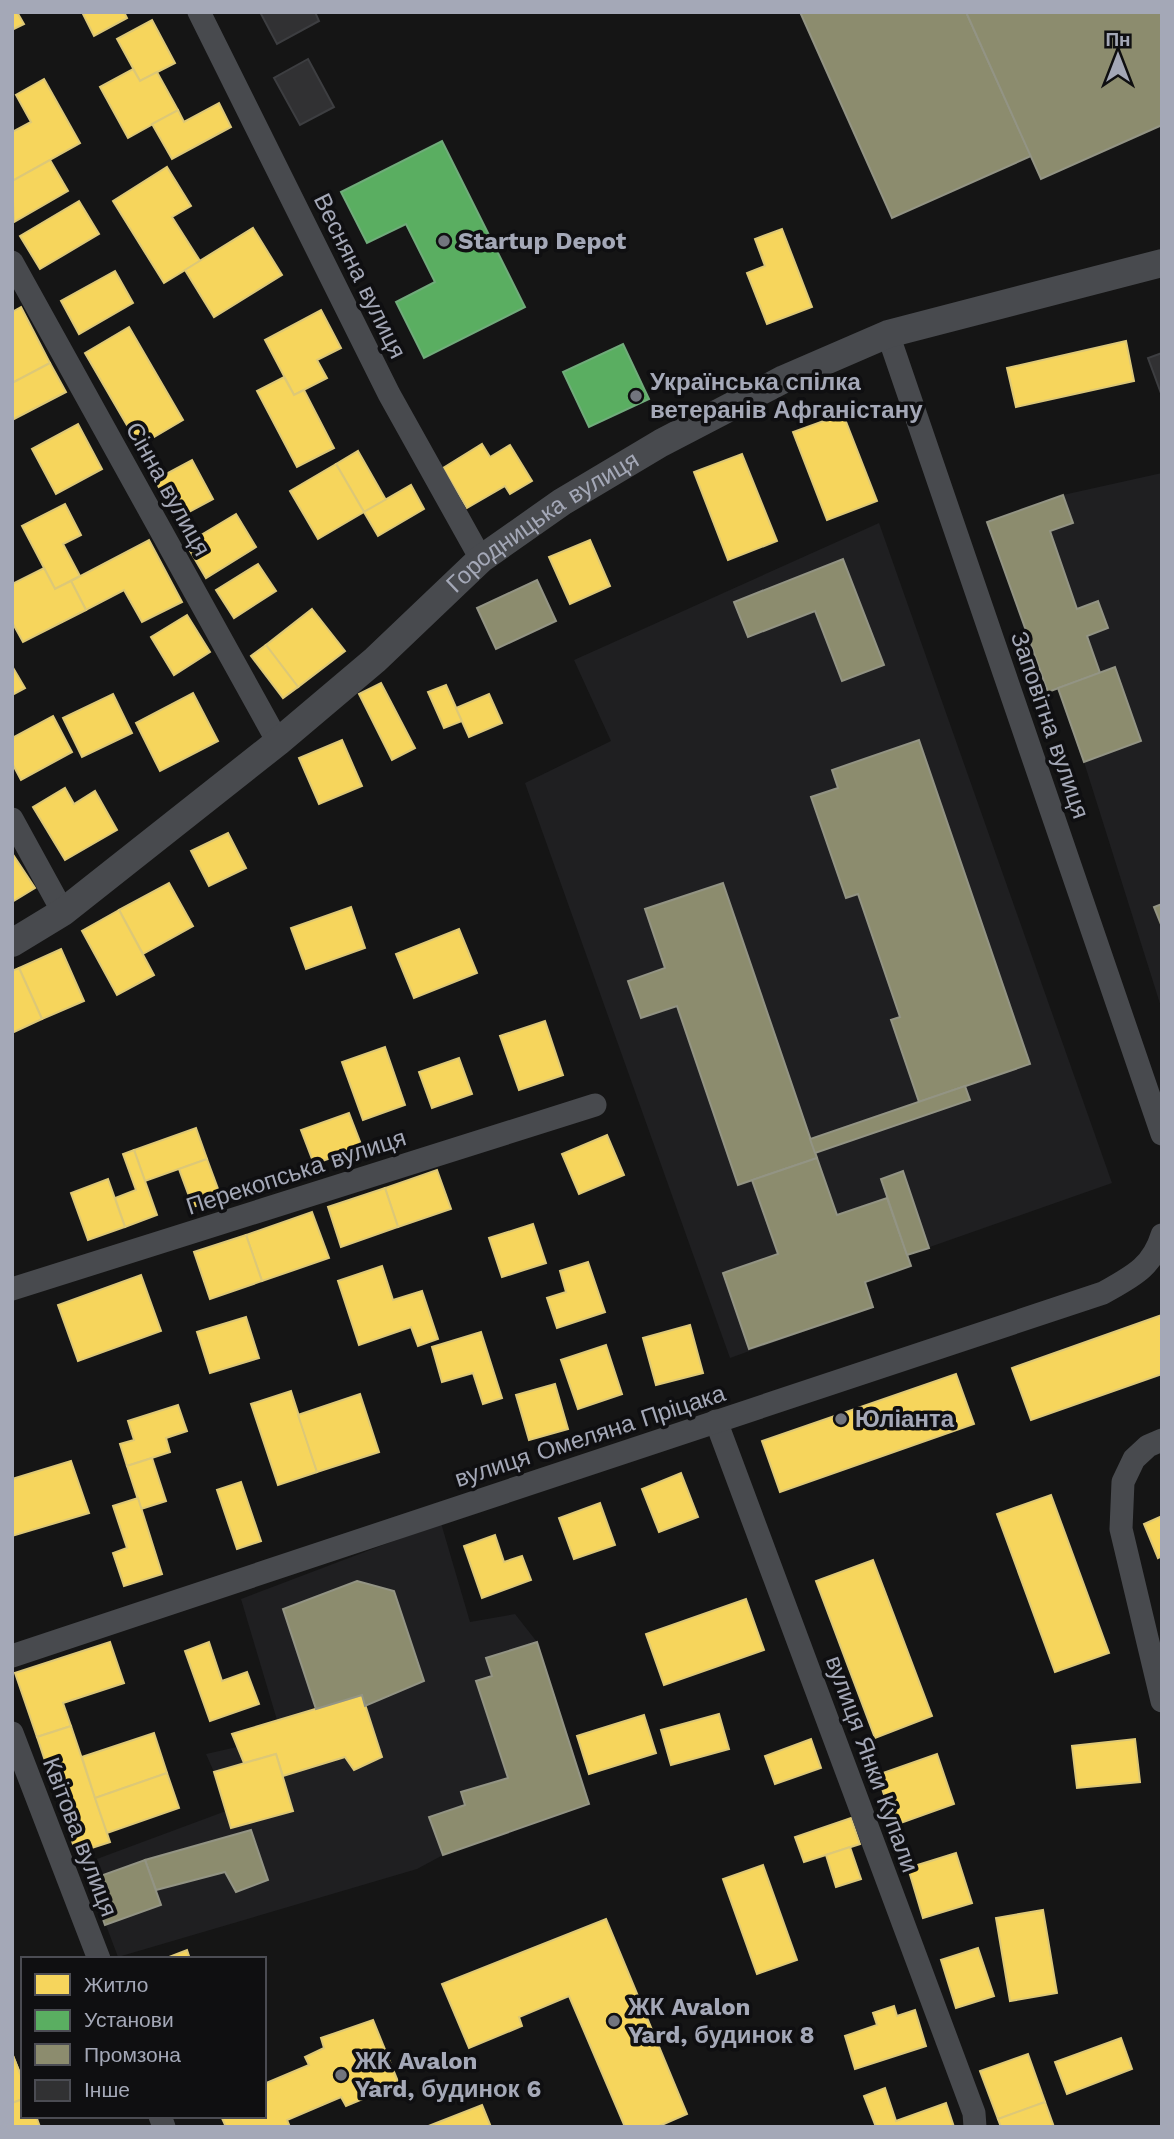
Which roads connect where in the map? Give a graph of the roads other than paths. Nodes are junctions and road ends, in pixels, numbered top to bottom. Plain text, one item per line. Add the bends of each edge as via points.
1 (199, 12) edge
2 (12, 262) edge
3 (1162, 263) edge
4 (888, 334) junction
5 (481, 559) junction
6 (278, 742) junction
7 (12, 819) edge
8 (63, 912) junction
9 (12, 943) edge
10 (595, 1105) dead end
11 (1162, 1133) edge
12 (1162, 1235) edge
13 (12, 1289) edge
14 (716, 1421) junction
15 (1162, 1440) edge
16 (12, 1656) edge
17 (1162, 1701) edge
18 (12, 1733) edge
19 (98, 1957) edge
20 (975, 2127) edge

1 - 5 street, Весняна вулиця via 389,394
2 - 6 street, Сінна вулиця
3 - 4 street, Городницька вулиця
4 - 5 street, Городницька вулиця via 784,379 661,443 562,502
4 - 11 street, Заповітна вулиця
5 - 6 street, Городницька вулиця via 375,660
6 - 8 street, Городницька вулиця
7 - 8 street
8 - 9 street, Городницька вулиця
10 - 13 street, Перекопська вулиця
12 - 14 street, вулиця Омеляна Пріцака via 1140,1273 1103,1293
14 - 16 street, вулиця Омеляна Пріцака
14 - 20 street, вулиця Янки Купали via 974,2113
15 - 17 street via 1134,1459 1123,1482 1121,1529
18 - 19 street, Квітова вулиця

